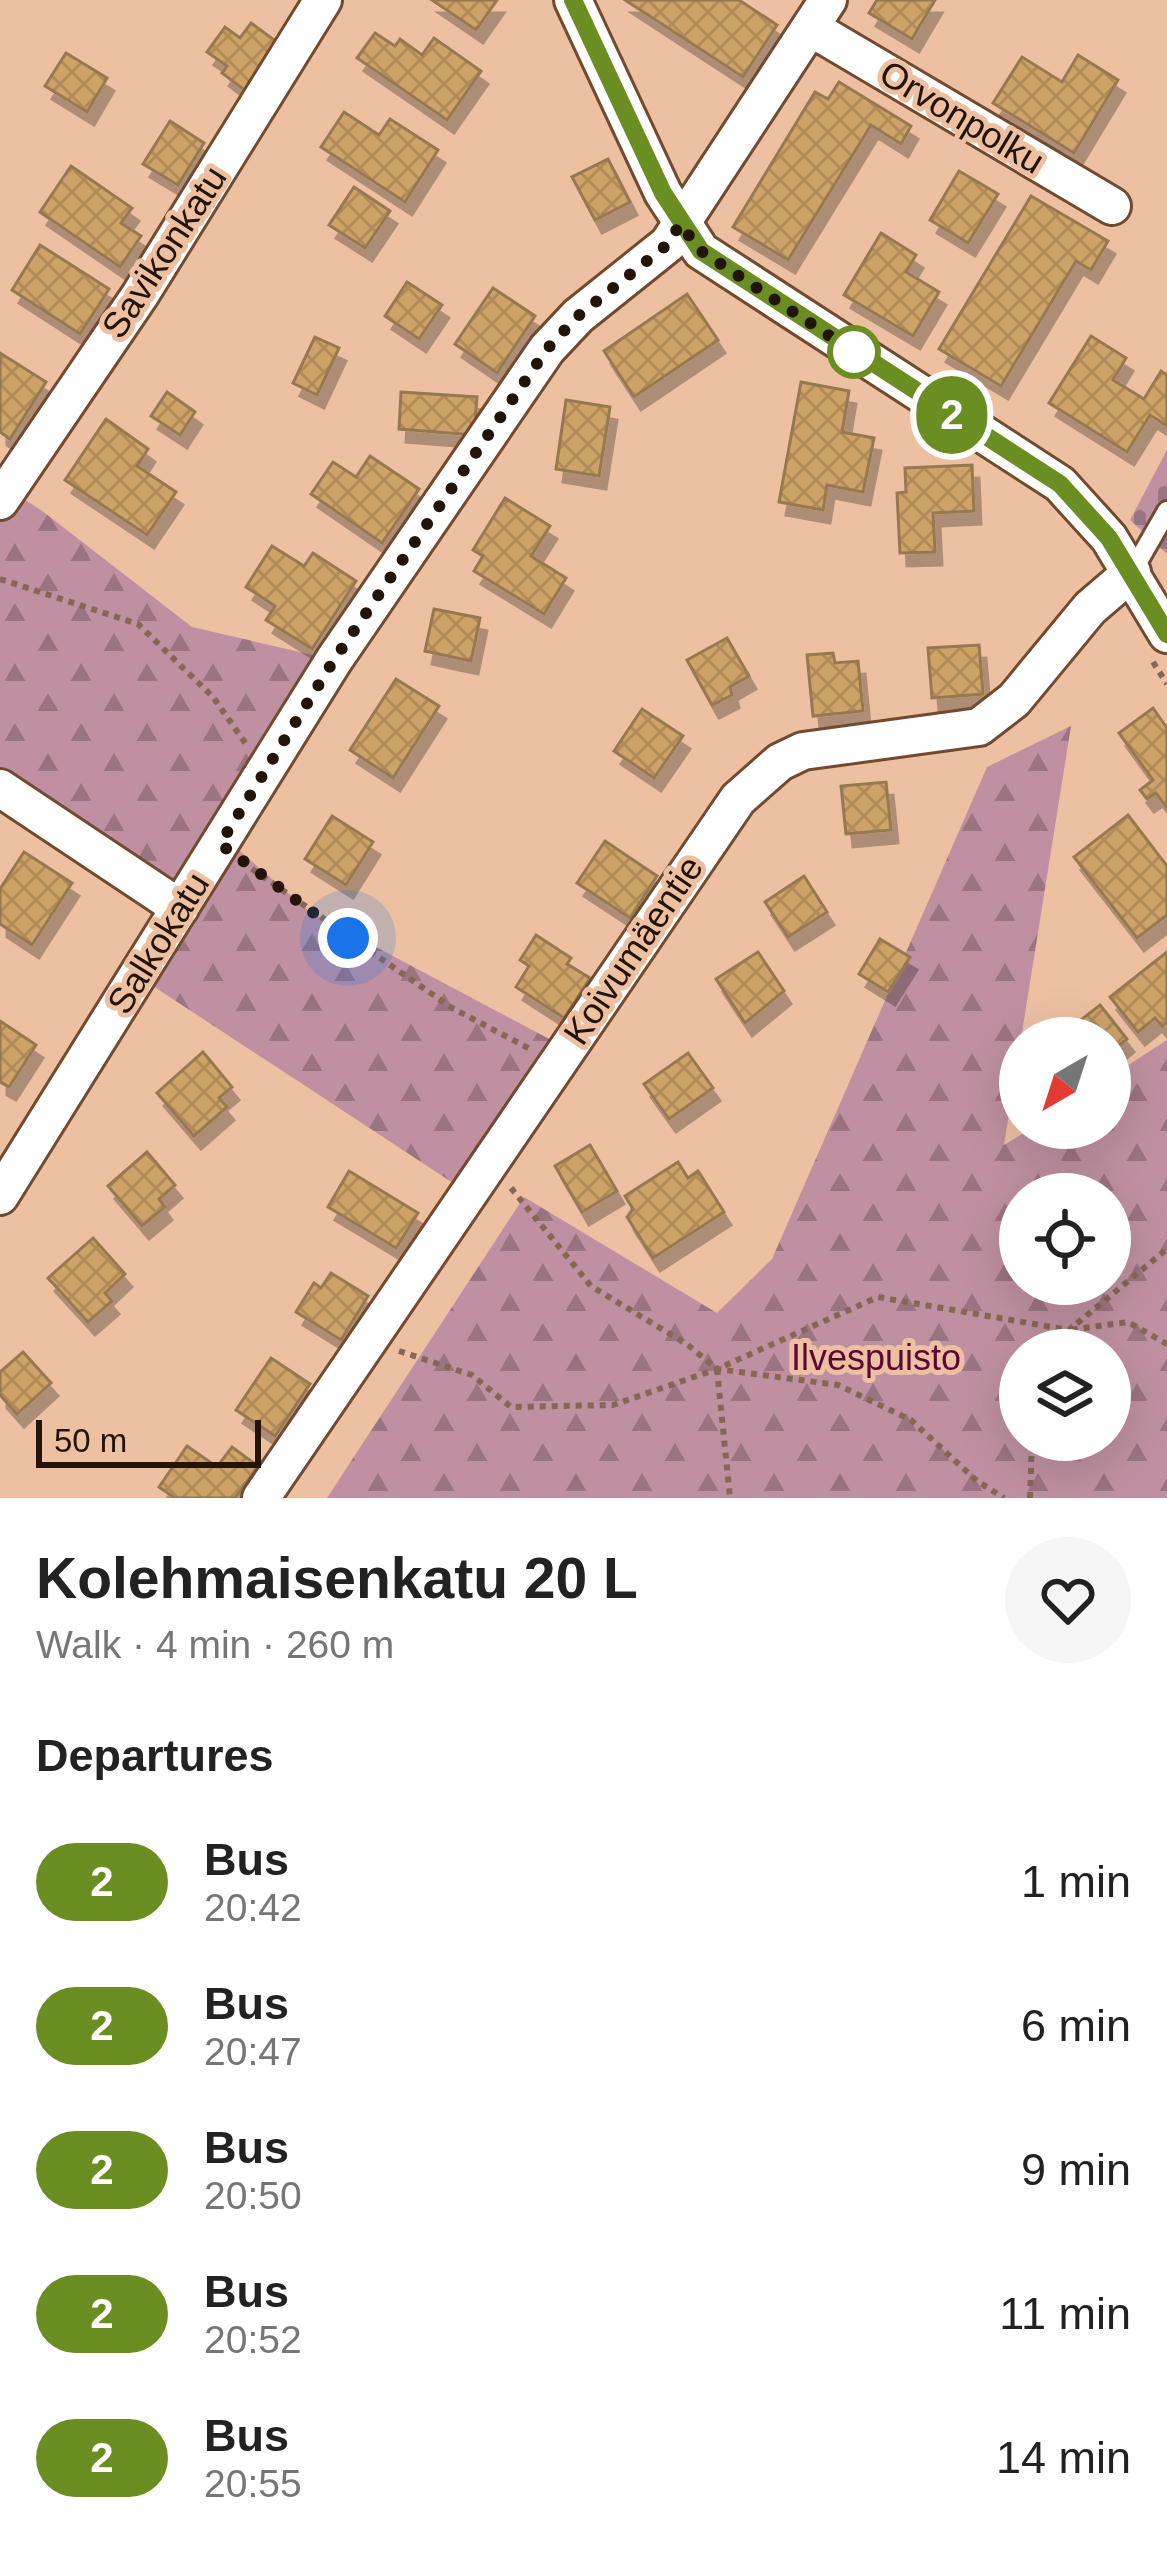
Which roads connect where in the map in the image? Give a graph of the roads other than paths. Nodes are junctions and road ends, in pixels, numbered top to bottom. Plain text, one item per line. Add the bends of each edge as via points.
1 (322, 0) edge
2 (573, 0) edge
3 (819, 14) edge
4 (1112, 206) dead end
5 (680, 224) junction
6 (0, 501) edge
7 (1167, 511) edge
8 (1132, 572) junction
9 (1167, 634) edge
10 (0, 788) edge
11 (180, 908) junction
12 (0, 1196) edge
13 (261, 1498) edge

1 - 6 street, Savikonkatu via 140,295
2 - 5 street
3 - 4 street, Orvonpolku
3 - 5 street, Salkokatu
5 - 8 street via 741,280 1060,484
5 - 11 street, Salkokatu via 668,244 547,349 334,660
7 - 8 lane
8 - 9 street
8 - 13 street, Koivumäentie via 1090,608 1015,700 979,727 825,746 758,778
10 - 11 street
11 - 12 street, Salkokatu

